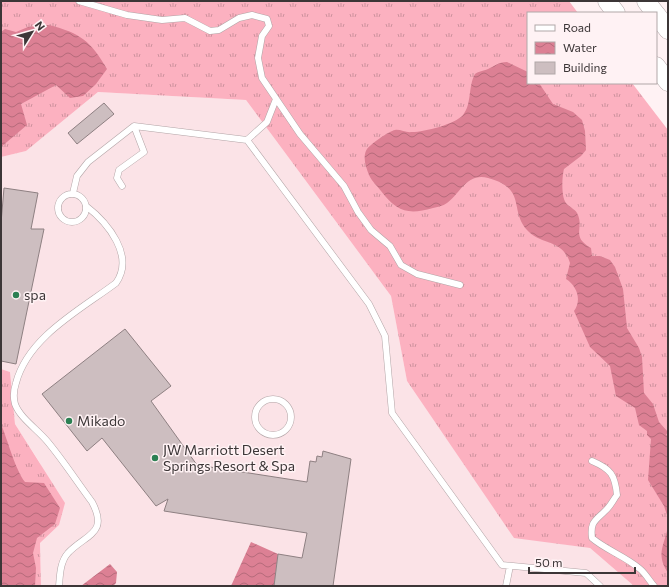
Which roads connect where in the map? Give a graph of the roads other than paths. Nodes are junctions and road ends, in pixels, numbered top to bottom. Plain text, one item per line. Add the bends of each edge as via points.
1 (78, 1) edge
2 (607, 1) edge
3 (646, 1) edge
4 (615, 12) edge
5 (654, 12) edge
6 (657, 15) edge
7 (668, 30) edge
8 (657, 67) edge
9 (668, 82) edge
10 (276, 99) junction
11 (134, 126) junction
12 (247, 140) junction
13 (122, 186) dead end
14 (73, 194) junction
15 (86, 206) junction
16 (460, 286) dead end
17 (285, 432) joint
18 (592, 461) dead end
19 (510, 566) junction
20 (59, 586) edge
21 (506, 586) edge
22 (600, 586) edge
23 (654, 586) edge

1 - 10 lane via 134,16 162,20 185,18 210,31 252,15 267,19 268,26 262,36 258,58 262,78
2 - 4 main road
3 - 5 main road
6 - 7 main road
8 - 9 main road
10 - 12 lane via 267,122
10 - 16 lane via 300,134 344,186 371,230 390,246 401,265 417,274
11 - 12 lane
11 - 13 lane via 144,152 119,170 117,178
11 - 14 lane via 88,162 77,176
12 - 19 lane via 369,304 385,336 392,413 502,565
14 - 15 lane via 81,197
14 - 15 lane via 64,196 59,202 58,211 63,219 72,222 81,219
15 - 20 lane via 100,218 119,245 124,262 122,275 116,283 45,337 27,358 14,391 15,403 21,413 62,461 98,512 99,522 93,535 68,554 62,565
17 - 17 lane via 292,416 288,406 273,399 262,403 255,414 257,426 266,435
18 - 23 lane via 606,467 615,480 617,495 594,521 590,529 592,538 640,569
19 - 21 lane
19 - 22 lane via 586,572

